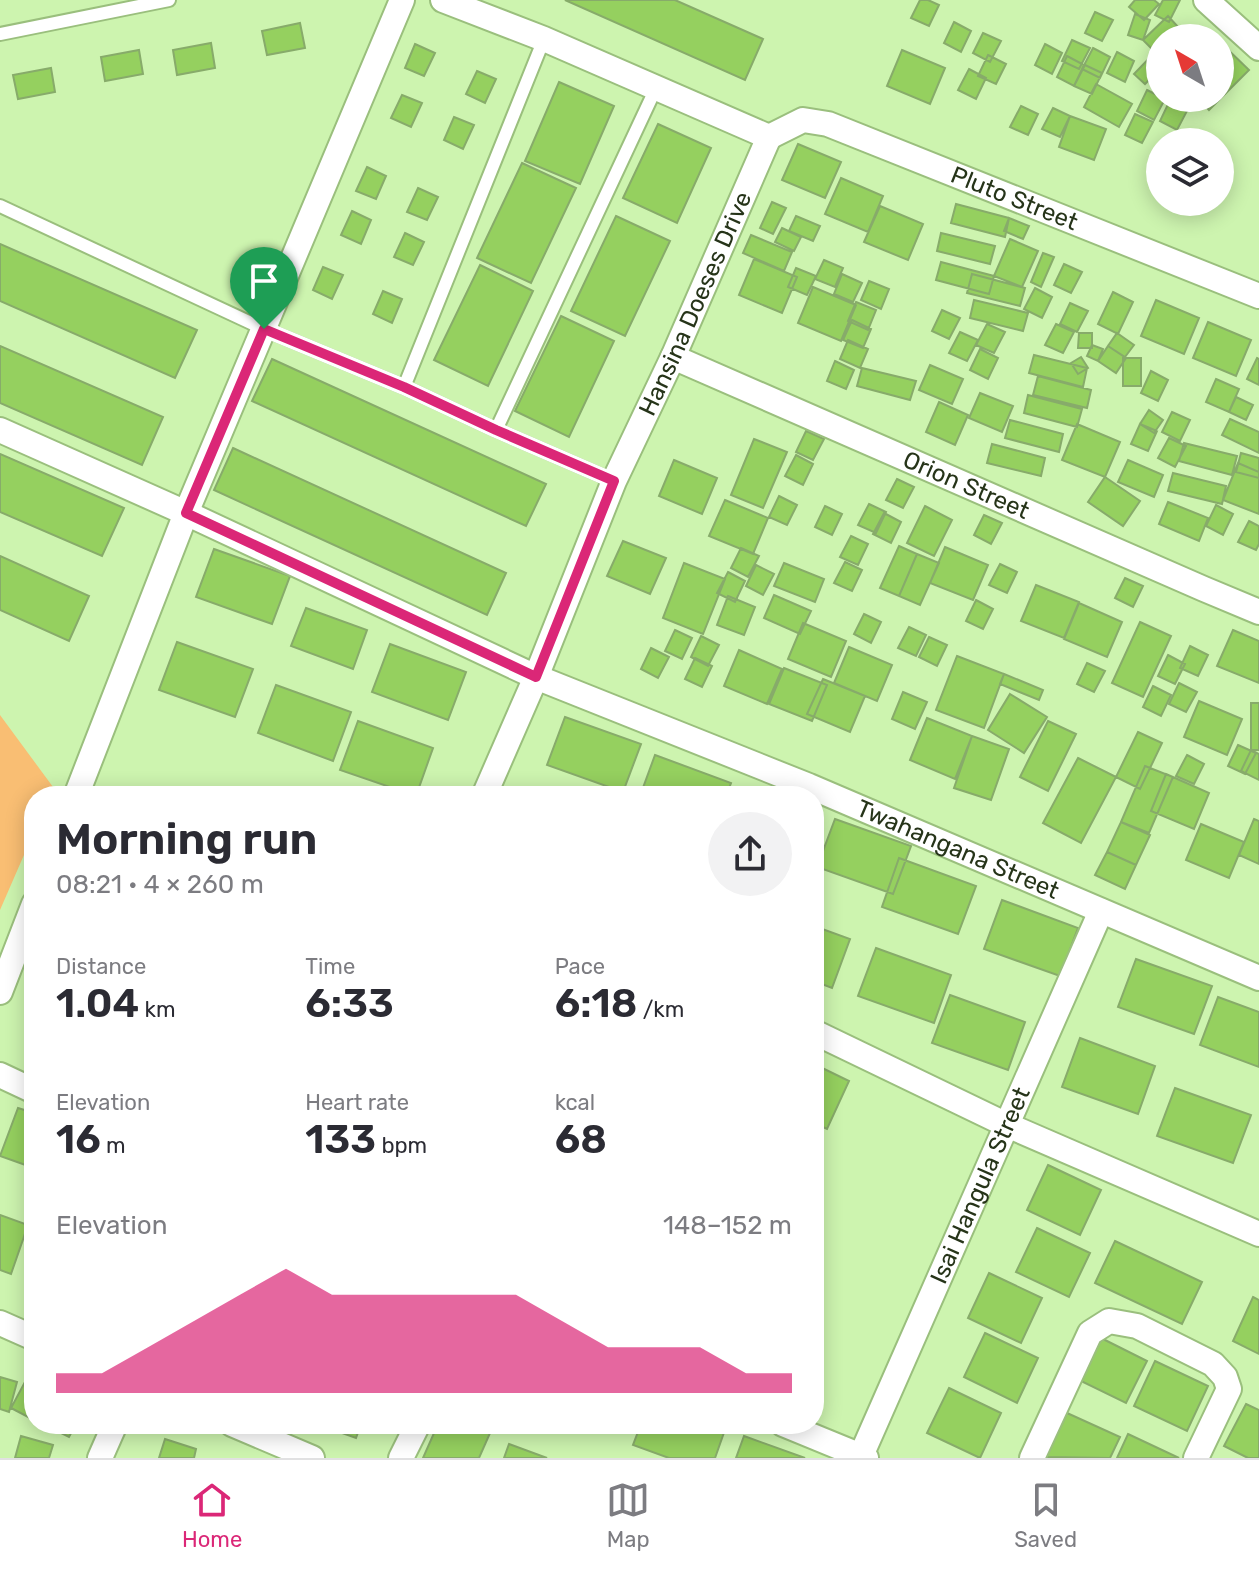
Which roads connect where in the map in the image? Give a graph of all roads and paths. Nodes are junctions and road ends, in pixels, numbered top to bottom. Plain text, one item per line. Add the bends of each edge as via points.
1 (169, 0) edge
2 (402, 0) edge
3 (443, 0) edge
4 (1206, 0) edge
5 (0, 34) edge
6 (544, 39) junction
7 (1259, 48) edge
8 (656, 88) junction
9 (769, 137) junction
10 (0, 206) edge
11 (1259, 296) edge
12 (264, 329) junction
13 (673, 357) junction
14 (404, 387) junction
15 (0, 430) edge
16 (496, 430) junction
17 (614, 481) junction
18 (186, 513) junction
19 (1259, 612) edge
20 (536, 677) junction
21 (80, 786) edge
22 (488, 786) edge
23 (794, 786) edge
24 (824, 798) edge
25 (1101, 911) junction
26 (24, 952) edge
27 (1259, 978) edge
28 (0, 992) edge
29 (824, 1037) edge
30 (0, 1075) edge
31 (24, 1086) edge
32 (1007, 1125) junction
33 (1259, 1234) edge
34 (0, 1323) edge
35 (24, 1334) edge
36 (111, 1434) edge
37 (256, 1434) edge
38 (413, 1434) edge
39 (807, 1434) edge
40 (862, 1457) edge
41 (100, 1458) edge
42 (312, 1458) edge
43 (401, 1458) edge
44 (1032, 1458) edge
45 (1196, 1458) edge

1 - 5 lane
2 - 12 street
3 - 6 street
4 - 7 street
6 - 8 street
6 - 14 lane
8 - 9 street
8 - 16 lane
9 - 11 street, Pluto Street via 803,120 828,124
9 - 13 street, Hansina Doeses Drive
10 - 12 lane
12 - 14 lane
12 - 18 street
13 - 17 street, Hansina Doeses Drive
13 - 19 street, Orion Street
14 - 16 lane
15 - 18 street, Twahangana Street
16 - 17 lane
17 - 20 street, Hansina Doeses Drive
18 - 20 street, Twahangana Street
18 - 21 street
20 - 22 street, Hansina Doeses Drive
20 - 23 street, Twahangana Street
24 - 25 street, Twahangana Street
25 - 27 street, Twahangana Street
25 - 32 street, Isai Hangula Street
26 - 28 street
29 - 32 street
30 - 31 street
32 - 33 street
32 - 40 street, Isai Hangula Street
34 - 35 street
36 - 41 street
37 - 42 street
38 - 43 street
39 - 40 street
44 - 45 street via 1090,1333 1109,1321 1137,1326 1213,1364 1225,1377 1229,1389

